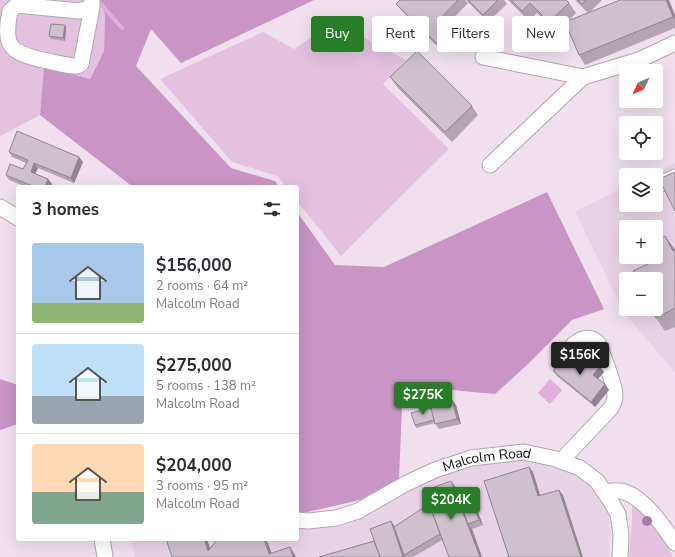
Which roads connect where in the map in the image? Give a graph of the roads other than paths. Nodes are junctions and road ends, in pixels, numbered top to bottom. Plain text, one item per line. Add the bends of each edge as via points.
1 (92, 4) edge
2 (675, 43) edge
3 (483, 57) dead end
4 (583, 77) junction
5 (490, 165) dead end
6 (675, 177) edge
7 (663, 183) edge
8 (0, 207) edge
9 (16, 217) edge
10 (573, 355) dead end
11 (561, 462) junction
12 (604, 492) junction
13 (299, 520) edge
14 (102, 541) edge
15 (675, 543) edge
16 (105, 557) edge
17 (620, 557) edge

1 - 1 street via 82,59 77,66 26,56 13,50 8,35 10,11 17,5 79,11
2 - 4 street via 639,60
3 - 4 street
4 - 5 street
6 - 7 street
8 - 9 street
10 - 11 street via 574,345 579,340 594,339 615,394 611,408
11 - 12 street, Malcolm Road via 580,468 597,481
11 - 13 street, Malcolm Road via 524,452 471,458 435,470 358,511 336,518
12 - 15 street via 620,491 634,496 656,516
12 - 17 street, Malcolm Road via 618,514 622,535
14 - 16 street

